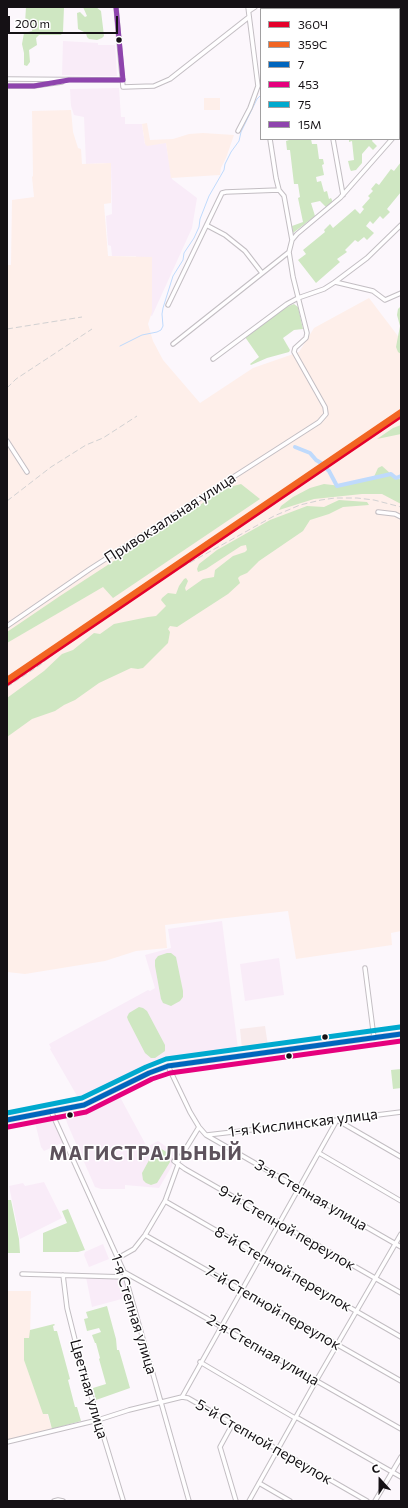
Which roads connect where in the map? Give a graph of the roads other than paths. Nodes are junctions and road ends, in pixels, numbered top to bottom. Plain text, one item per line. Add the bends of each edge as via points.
1 (116, 7) edge
2 (255, 7) edge
3 (248, 9) edge
4 (249, 17) junction
5 (7, 79) edge
6 (69, 80) junction
7 (123, 80) junction
8 (7, 86) edge
9 (238, 131) dead end
10 (270, 140) edge
11 (333, 140) edge
12 (391, 140) edge
13 (279, 190) junction
14 (343, 195) junction
15 (401, 225) edge
16 (208, 226) junction
17 (292, 240) junction
18 (289, 252) junction
19 (262, 273) junction
20 (335, 282) junction
21 (401, 293) edge
22 (298, 298) junction
23 (168, 306) dead end
24 (173, 344) dead end
25 (213, 359) dead end
26 (7, 441) edge
27 (27, 472) dead end
28 (378, 512) dead end
29 (401, 517) edge
30 (7, 626) edge
31 (365, 968) dead end
32 (401, 1034) edge
33 (374, 1038) junction
34 (168, 1066) junction
35 (51, 1111) junction
36 (401, 1112) edge
37 (7, 1120) edge
38 (337, 1120) junction
39 (199, 1127) junction
40 (206, 1135) junction
41 (319, 1153) junction
42 (401, 1156) edge
43 (177, 1163) junction
44 (298, 1189) junction
45 (401, 1200) edge
46 (165, 1201) junction
47 (279, 1224) junction
48 (401, 1234) edge
49 (145, 1235) junction
50 (396, 1244) junction
51 (401, 1247) edge
52 (259, 1257) junction
53 (118, 1258) junction
54 (22, 1274) dead end
55 (125, 1275) junction
56 (63, 1276) junction
57 (376, 1279) junction
58 (241, 1290) junction
59 (401, 1293) edge
60 (357, 1312) junction
61 (220, 1326) junction
62 (401, 1337) edge
63 (338, 1344) junction
64 (200, 1362) junction
65 (316, 1381) junction
66 (401, 1381) edge
67 (182, 1396) junction
68 (161, 1402) junction
69 (296, 1418) junction
70 (98, 1420) junction
71 (232, 1425) junction
72 (401, 1430) edge
73 (7, 1442) edge
74 (277, 1450) junction
75 (401, 1457) edge
76 (393, 1472) junction
77 (401, 1477) edge
78 (259, 1483) junction
79 (123, 1500) dead end
80 (54, 1501) edge
81 (63, 1501) edge
82 (189, 1501) edge
83 (236, 1501) edge
84 (249, 1501) edge
85 (290, 1501) edge
86 (367, 1501) edge
87 (376, 1501) edge

1 - 7 street
2 - 3 street
3 - 4 street
4 - 7 street via 178,74 160,85 123,87
4 - 9 street via 258,86
5 - 6 street
6 - 7 street
6 - 8 street via 34,86
10 - 13 street
11 - 14 street
12 - 14 street
13 - 16 street via 224,192
13 - 17 street via 284,196
14 - 17 street
15 - 20 street via 367,258
16 - 19 street via 225,234 244,251
16 - 23 street
17 - 18 street
18 - 19 street
18 - 22 street
19 - 24 street
20 - 21 street via 372,291 385,300
20 - 22 street via 324,289
22 - 25 street
22 - 30 street, Привокзальная улица via 307,332 306,338 295,348 294,354 325,407 326,414 319,422 90,569
26 - 27 street
28 - 29 street
31 - 33 street
32 - 33 main road
33 - 34 main road
34 - 35 main road via 84,1104
34 - 39 street, 3-я Степная улица
35 - 37 main road
35 - 53 street, 1-я Степная улица
36 - 38 street, 1-я Кислинская улица
38 - 40 street, 1-я Кислинская улица
38 - 41 street
38 - 42 street
39 - 40 street, 3-я Степная улица
39 - 43 street
40 - 44 street, 3-я Степная улица
41 - 44 street
41 - 45 street
43 - 46 street
43 - 47 street, 9-й Степной переулок
44 - 47 street
44 - 50 street, 3-я Степная улица
46 - 49 street
46 - 52 street, 8-й Степной переулок
47 - 52 street
47 - 57 street, 9-й Степной переулок
48 - 50 street
49 - 53 street via 134,1249
49 - 58 street, 7-й Степной переулок
50 - 51 street, 3-я Степная улица
50 - 57 street
52 - 58 street
52 - 60 street, 8-й Степной переулок
53 - 55 street, 1-я Степная улица
54 - 56 street
55 - 56 street
55 - 61 street, 2-я Степная улица
55 - 68 street, 1-я Степная улица
56 - 70 street, Цветная улица via 67,1308
57 - 59 street, 9-й Степной переулок
57 - 60 street
58 - 61 street
58 - 63 street, 7-й Степной переулок
60 - 62 street, 8-й Степной переулок
60 - 63 street
61 - 64 street
61 - 65 street, 2-я Степная улица
63 - 65 street
63 - 66 street, 7-й Степной переулок
64 - 67 street
64 - 69 street
65 - 69 street
65 - 72 street, 2-я Степная улица
67 - 68 street
67 - 71 street, 5-й Степной переулок
68 - 70 street
68 - 82 street, 1-я Степная улица
69 - 74 street
69 - 76 street
70 - 73 street
70 - 79 street, Цветная улица
71 - 74 street, 5-й Степной переулок
71 - 83 street via 220,1447
74 - 78 street
74 - 86 street, 5-й Степной переулок
75 - 76 street
76 - 77 street
76 - 87 street
78 - 84 street
78 - 85 street
80 - 81 street

